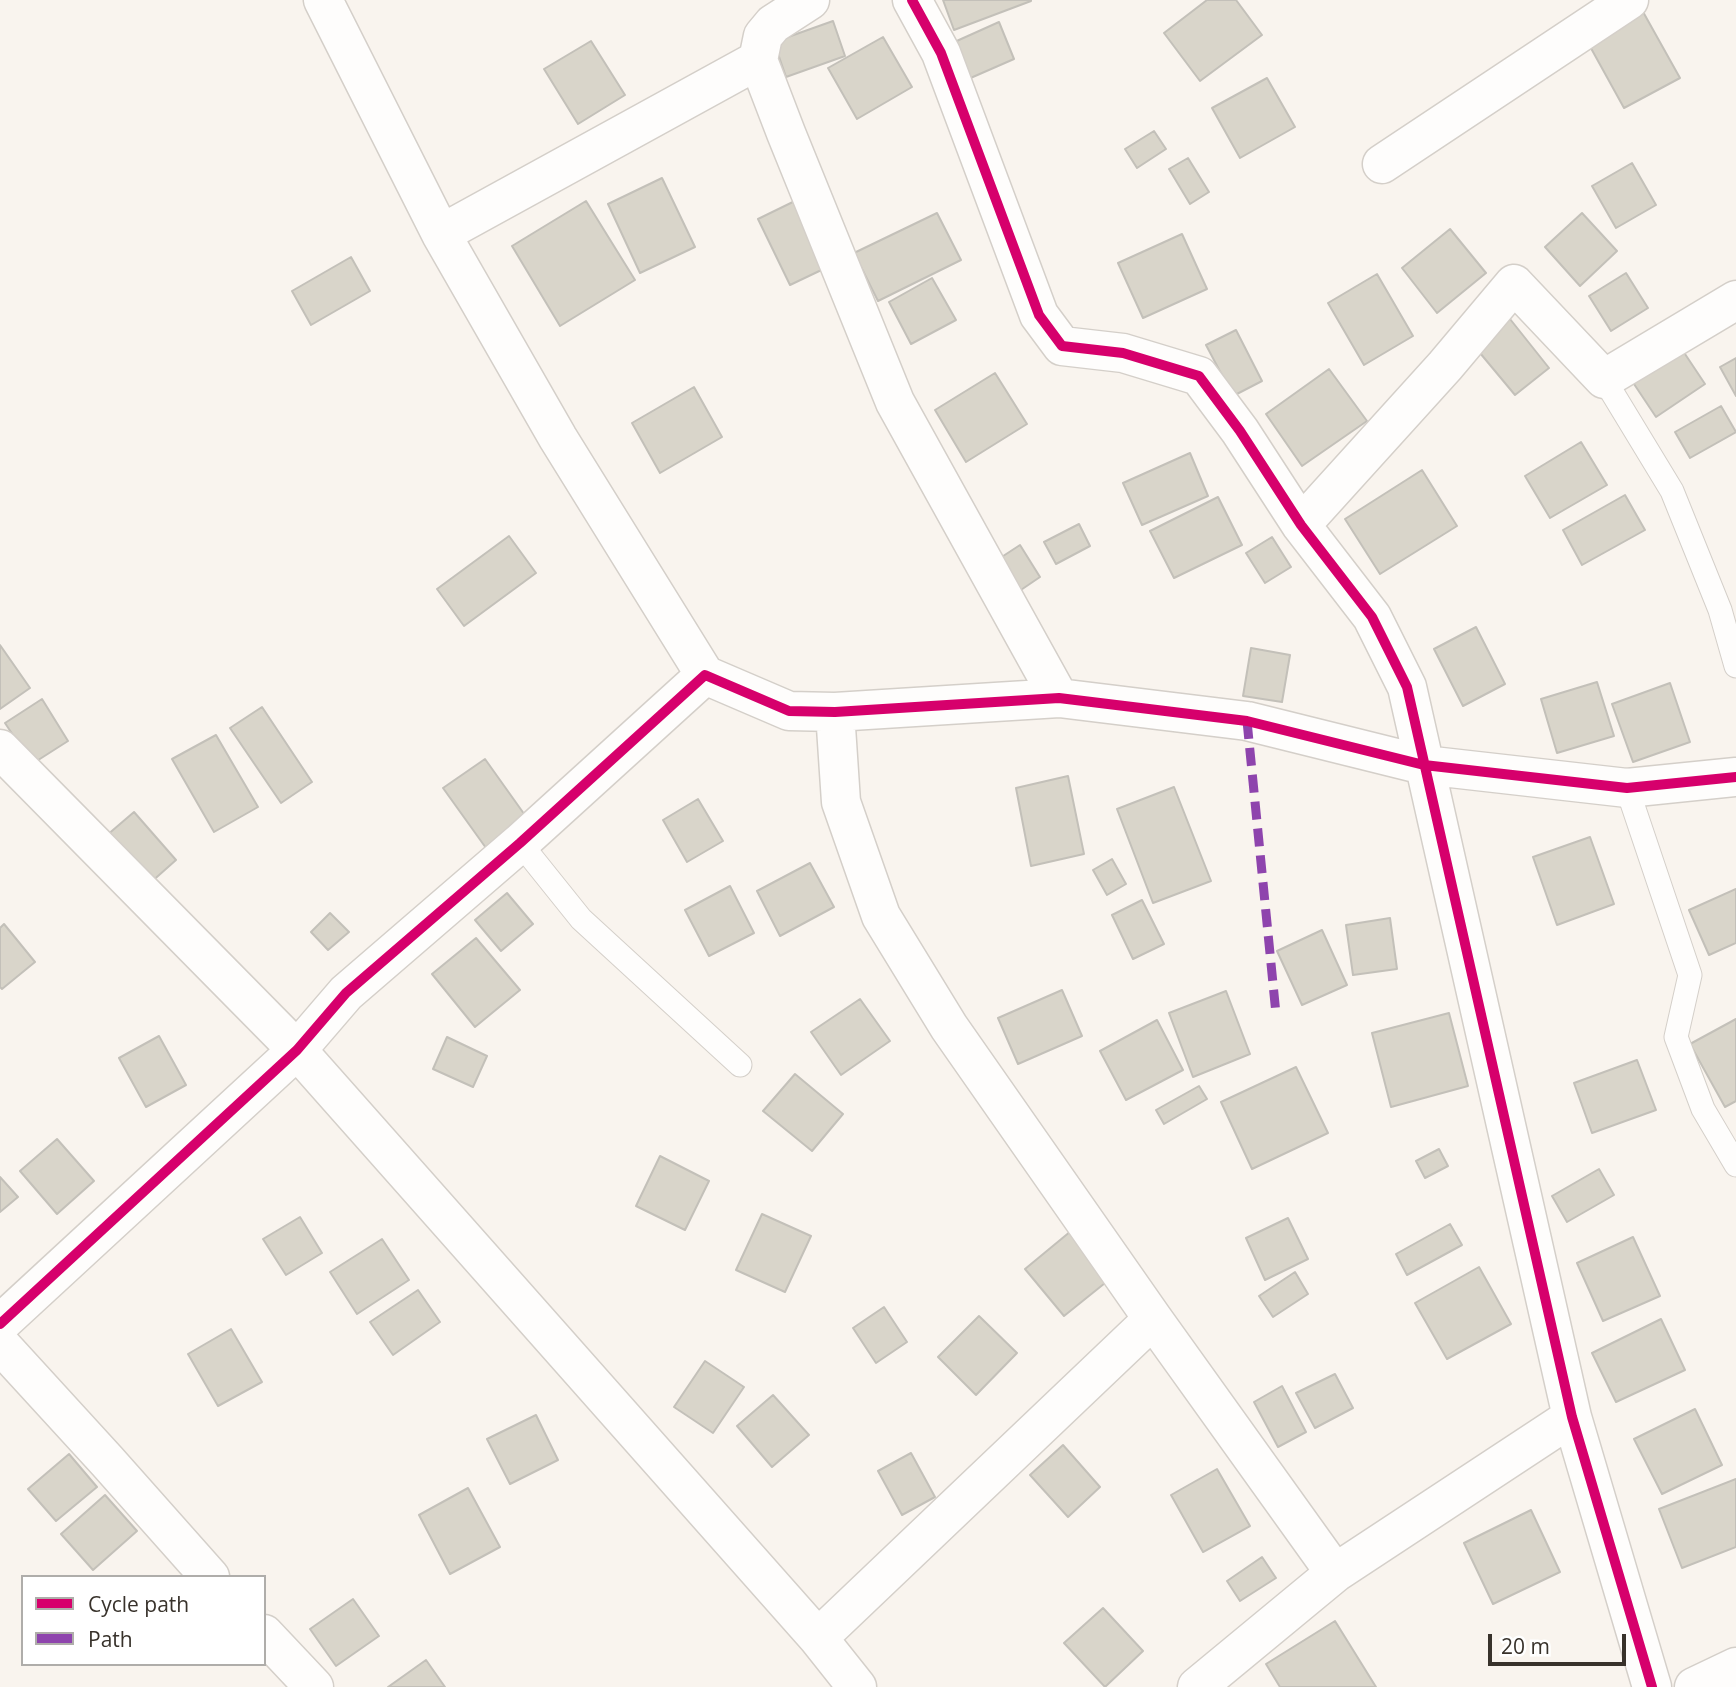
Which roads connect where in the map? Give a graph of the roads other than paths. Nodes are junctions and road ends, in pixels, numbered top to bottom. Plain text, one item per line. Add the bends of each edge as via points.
1 (323, 0) edge
2 (810, 0) edge
3 (912, 0) edge
4 (1629, 0) edge
5 (758, 60) junction
6 (1382, 164) dead end
7 (441, 234) junction
8 (1736, 300) edge
9 (1604, 379) junction
10 (1301, 525) junction
11 (1736, 666) edge
12 (705, 675) junction
13 (1059, 698) junction
14 (835, 712) junction
15 (0, 749) edge
16 (1424, 765) junction
17 (1736, 777) edge
18 (1626, 788) junction
19 (520, 843) junction
20 (297, 1050) junction
21 (740, 1065) dead end
22 (1736, 1165) edge
23 (1153, 1319) junction
24 (0, 1324) edge
25 (0, 1344) edge
26 (1572, 1417) junction
27 (1335, 1573) junction
28 (207, 1575) edge
29 (266, 1636) edge
30 (818, 1637) junction
31 (1736, 1667) edge
32 (314, 1687) edge
33 (857, 1687) edge
34 (1197, 1687) edge
35 (1652, 1687) edge
36 (1694, 1687) edge

1 - 7 street
2 - 5 street via 773,24 763,36
3 - 10 street via 941,53 1039,315 1054,336 1062,346 1123,353 1199,376
4 - 6 street
5 - 7 street
5 - 13 street via 895,402
7 - 12 street via 558,438
8 - 9 street
9 - 10 street via 1514,284
9 - 11 lane via 1672,491 1720,610
10 - 16 street via 1372,617 1407,687
12 - 14 street via 789,710
12 - 19 street
13 - 14 street
13 - 16 street via 1247,721
14 - 23 street via 841,802 881,916 949,1027
15 - 20 street
16 - 18 street
16 - 26 street
17 - 18 street
18 - 22 lane via 1690,975 1676,1037 1703,1109
19 - 20 street via 346,993
19 - 21 lane via 581,919
20 - 24 street
20 - 30 street
23 - 27 street
23 - 30 street
25 - 28 street
26 - 27 street
26 - 35 street
27 - 34 street
29 - 32 street
30 - 33 street
31 - 36 street

